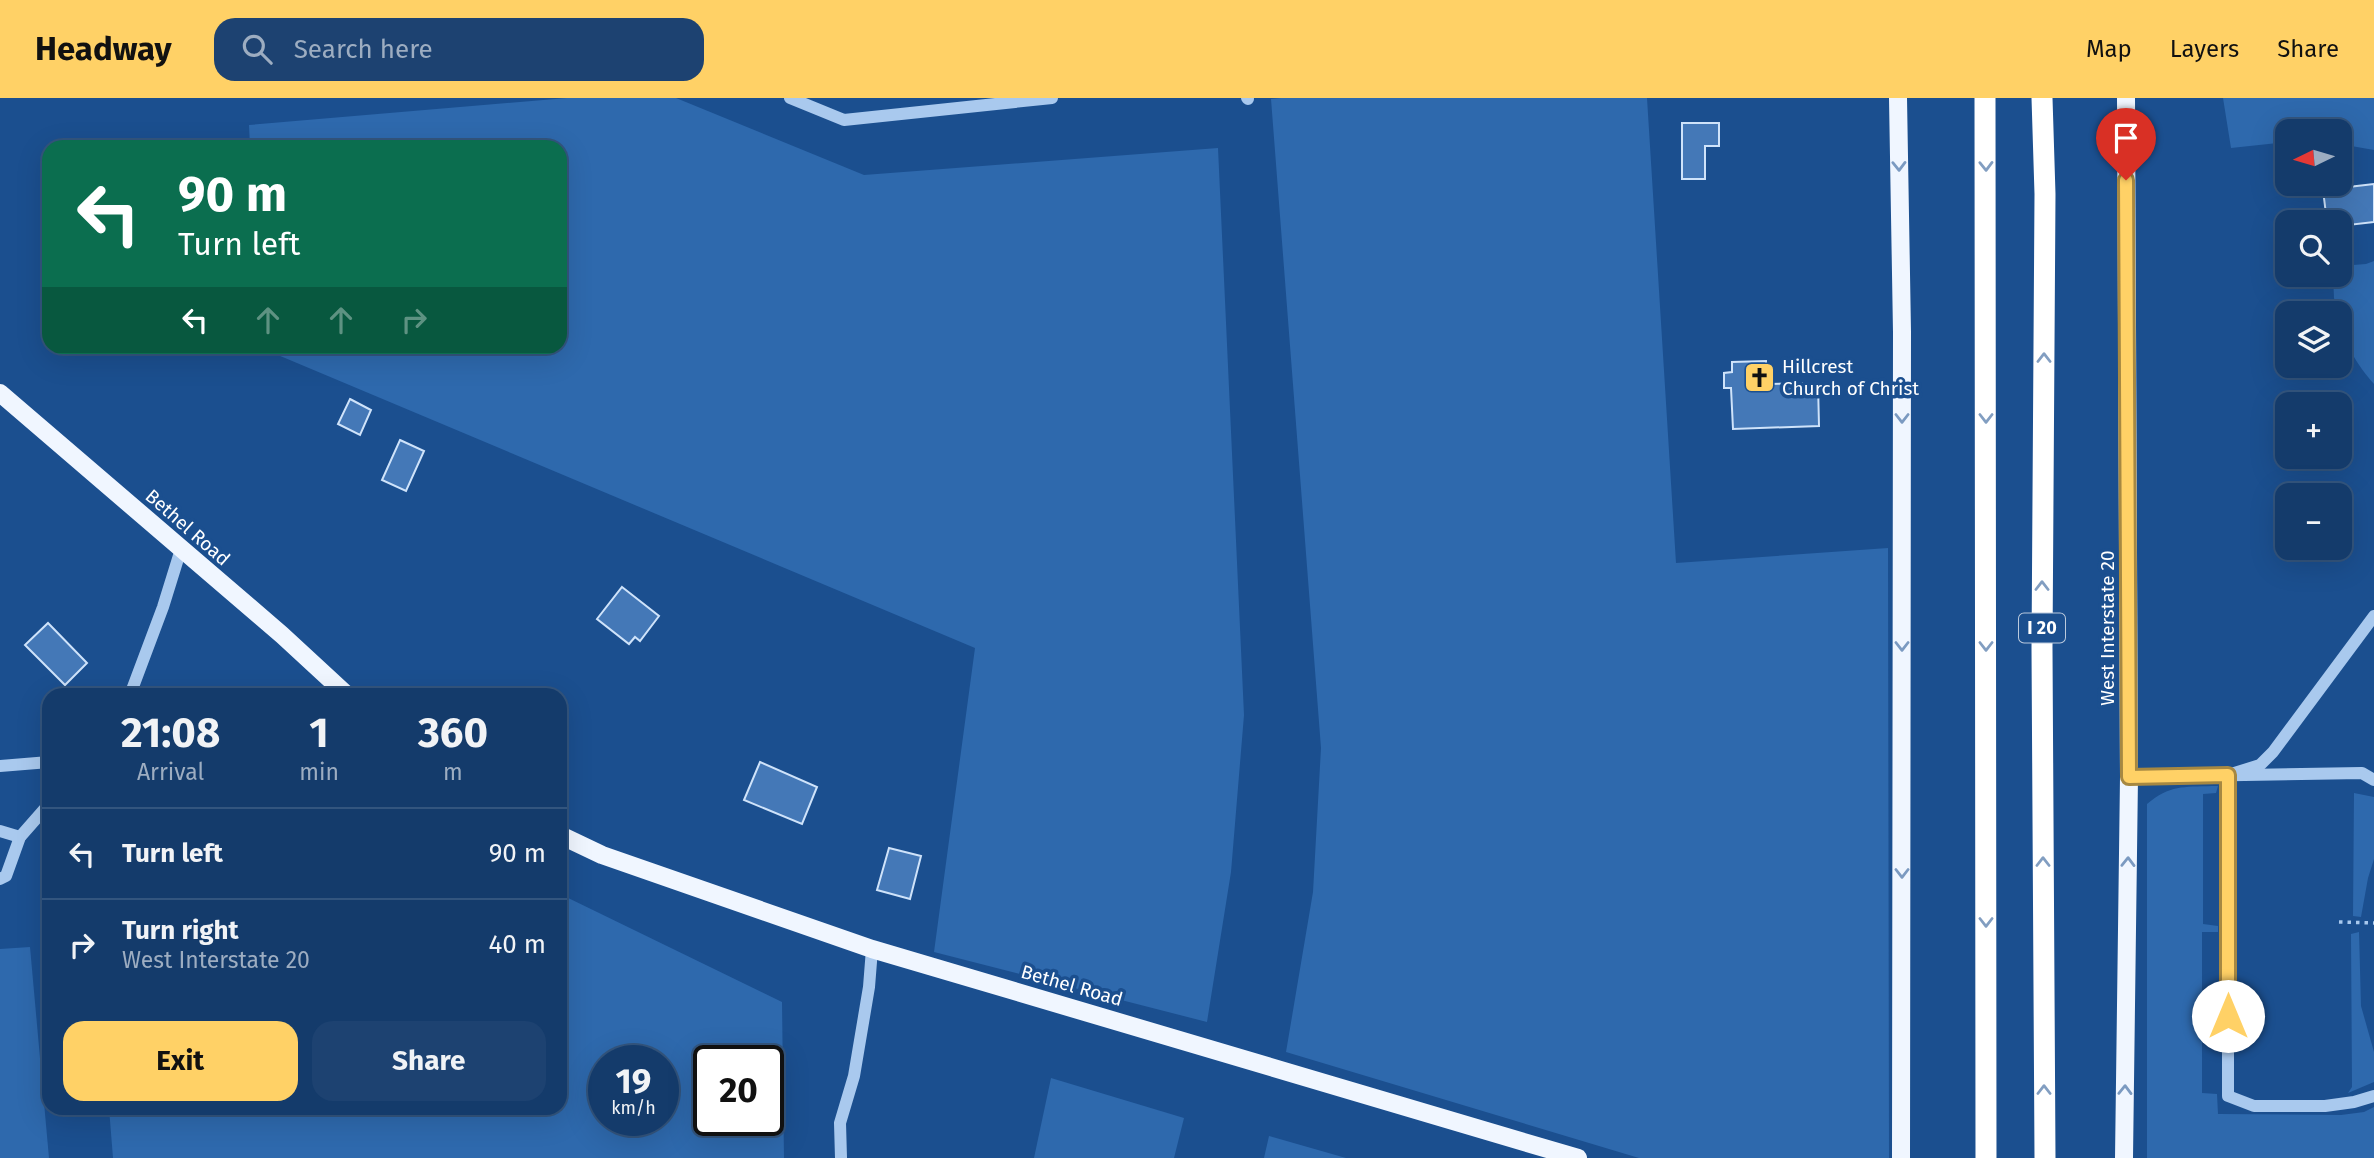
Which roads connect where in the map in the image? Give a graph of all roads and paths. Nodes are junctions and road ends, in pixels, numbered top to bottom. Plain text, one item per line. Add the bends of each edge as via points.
1 (790, 98) edge
2 (925, 98) edge
3 (1052, 98) edge
4 (1898, 98) edge
5 (1985, 98) edge
6 (2042, 98) edge
7 (2126, 98) edge
8 (930, 111) junction
9 (0, 393) edge
10 (181, 549) junction
11 (2374, 616) edge
12 (133, 688) edge
13 (340, 688) edge
14 (42, 763) edge
15 (0, 766) edge
16 (2228, 775) junction
17 (2129, 777) junction
18 (2374, 780) edge
19 (42, 812) edge
20 (0, 831) edge
21 (20, 837) junction
22 (567, 838) edge
23 (0, 879) edge
24 (2339, 922) dead end
25 (2374, 923) edge
26 (872, 949) junction
27 (2374, 1096) edge
28 (841, 1158) edge
29 (1578, 1158) edge
30 (1902, 1158) edge
31 (1986, 1158) edge
32 (2045, 1158) edge
33 (2124, 1158) edge

1 - 8 street via 844,120
2 - 8 street
3 - 8 street
4 -> 30 main road
5 -> 31 highway
32 -> 6 highway, I 20
7 - 17 main road, West Interstate 20
9 - 10 main road, Bethel Road
10 - 12 street
10 - 13 main road, Bethel Road
11 - 16 street via 2273,752 2260,765
14 - 15 street
16 - 17 street
16 - 18 street via 2362,773
16 - 27 street via 2228,1096 2255,1106 2325,1106
33 -> 17 main road, West Interstate 20
19 - 21 street
20 - 21 street
21 - 23 street via 6,876
22 - 26 main road, Bethel Road via 602,855
24 - 25 path
26 - 28 street via 854,1076 840,1123
26 - 29 main road, Bethel Road

